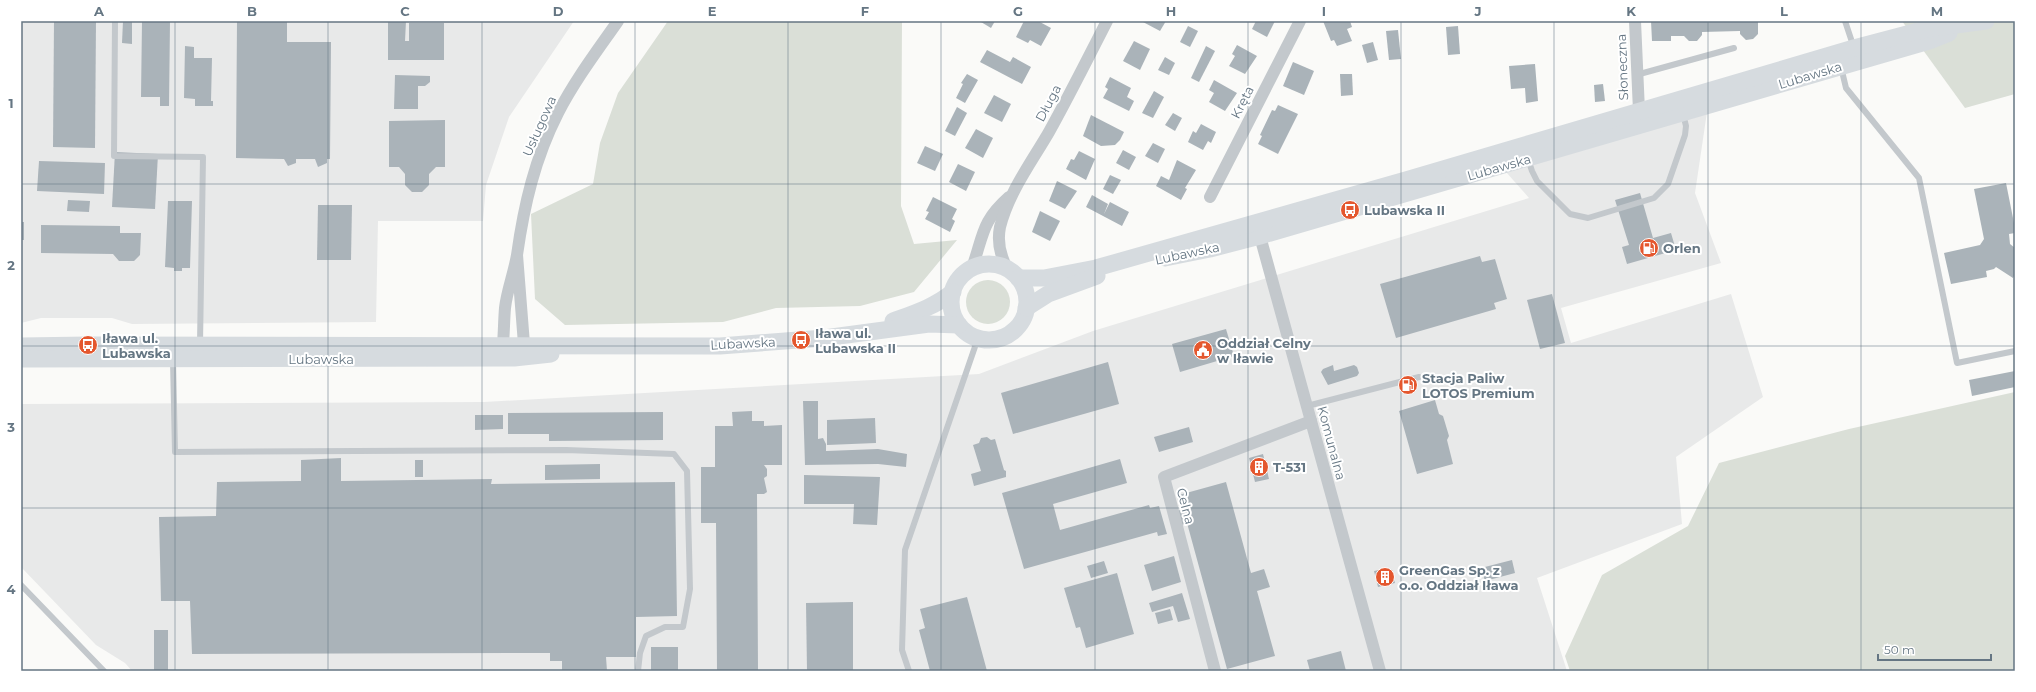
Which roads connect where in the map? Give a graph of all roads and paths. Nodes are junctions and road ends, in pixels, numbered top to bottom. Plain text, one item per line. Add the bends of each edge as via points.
1 (115, 21) edge
2 (618, 21) edge
3 (1107, 21) edge
4 (1300, 21) edge
5 (1635, 21) edge
6 (1845, 21) edge
7 (1980, 22) edge
8 (1734, 48) dead end
9 (1856, 55) junction
10 (1839, 59) junction
11 (1636, 75) junction
12 (1681, 106) junction
13 (1639, 112) junction
14 (1625, 130) junction
15 (1542, 140) junction
16 (1528, 159) junction
17 (1010, 196) junction
18 (1210, 197) dead end
19 (1258, 229) junction
20 (517, 255) junction
21 (972, 268) junction
22 (1013, 273) junction
23 (953, 292) junction
24 (1026, 308) junction
25 (959, 326) junction
26 (865, 331) junction
27 (978, 338) junction
28 (503, 344) junction
29 (21, 346) edge
30 (519, 351) junction
31 (2015, 351) edge
32 (173, 352) junction
33 (200, 352) junction
34 (21, 359) edge
35 (1419, 377) dead end
36 (1307, 406) junction
37 (1311, 421) junction
38 (21, 585) edge
39 (104, 671) edge
40 (638, 671) edge
41 (908, 671) edge
42 (1215, 671) edge
43 (1380, 671) edge

1 - 33 lane via 114,156 203,157
2 - 20 street, Usługowa via 578,79 545,142 524,210
3 - 17 street, Długa via 1049,132
4 - 18 street, Kręta
5 - 11 street, Słoneczna
6 - 9 lane
7 - 9 main road, Lubawska via 1929,41
8 - 11 lane
9 - 10 main road, Lubawska
10 - 12 main road, Lubawska
10 - 31 lane via 1846,88 1920,178 1956,363
11 - 13 street, Słoneczna
12 - 13 main road, Lubawska
12 - 14 main road, Lubawska
12 - 16 lane via 1686,126 1685,135 1668,184 1654,198 1588,218 1570,214 1537,181
13 - 14 main road via 1638,118
13 - 15 main road, Lubawska
14 - 16 main road, Lubawska
15 - 16 lane via 1535,146
15 - 19 main road, Lubawska
16 - 19 main road, Lubawska
17 - 21 street, Długa via 994,210 985,225
17 - 22 street, Długa via 1000,228 999,241 1001,256
19 - 22 main road, Lubawska via 1044,278
19 - 24 main road, Lubawska via 1210,249 1117,269 1048,294
19 - 36 street, Komunalna
20 - 28 street, Usługowa via 505,308
20 - 30 street, Usługowa
21 - 22 main road via 990,264
21 - 23 main road via 960,278
22 - 24 main road via 1026,292
23 - 25 main road via 952,309
23 - 26 main road, Lubawska via 927,310
24 - 27 main road via 1023,319 1009,334 988,340
25 - 26 main road, Lubawska via 929,324
25 - 27 main road
26 - 30 main road, Lubawska via 809,339 720,346 620,346
27 - 41 lane via 905,550 902,650
28 - 30 main road, Lubawska
28 - 33 main road, Lubawska
29 - 32 main road, Lubawska
30 - 33 main road, Lubawska
32 - 33 main road, Lubawska
32 - 34 main road, Lubawska
32 - 40 lane via 175,452 566,450 674,454 687,471 690,590 683,627 665,627 646,636 640,653
35 - 36 lane
36 - 37 street, Komunalna
37 - 42 street, Celna via 1164,477
37 - 43 street, Komunalna
38 - 39 lane

